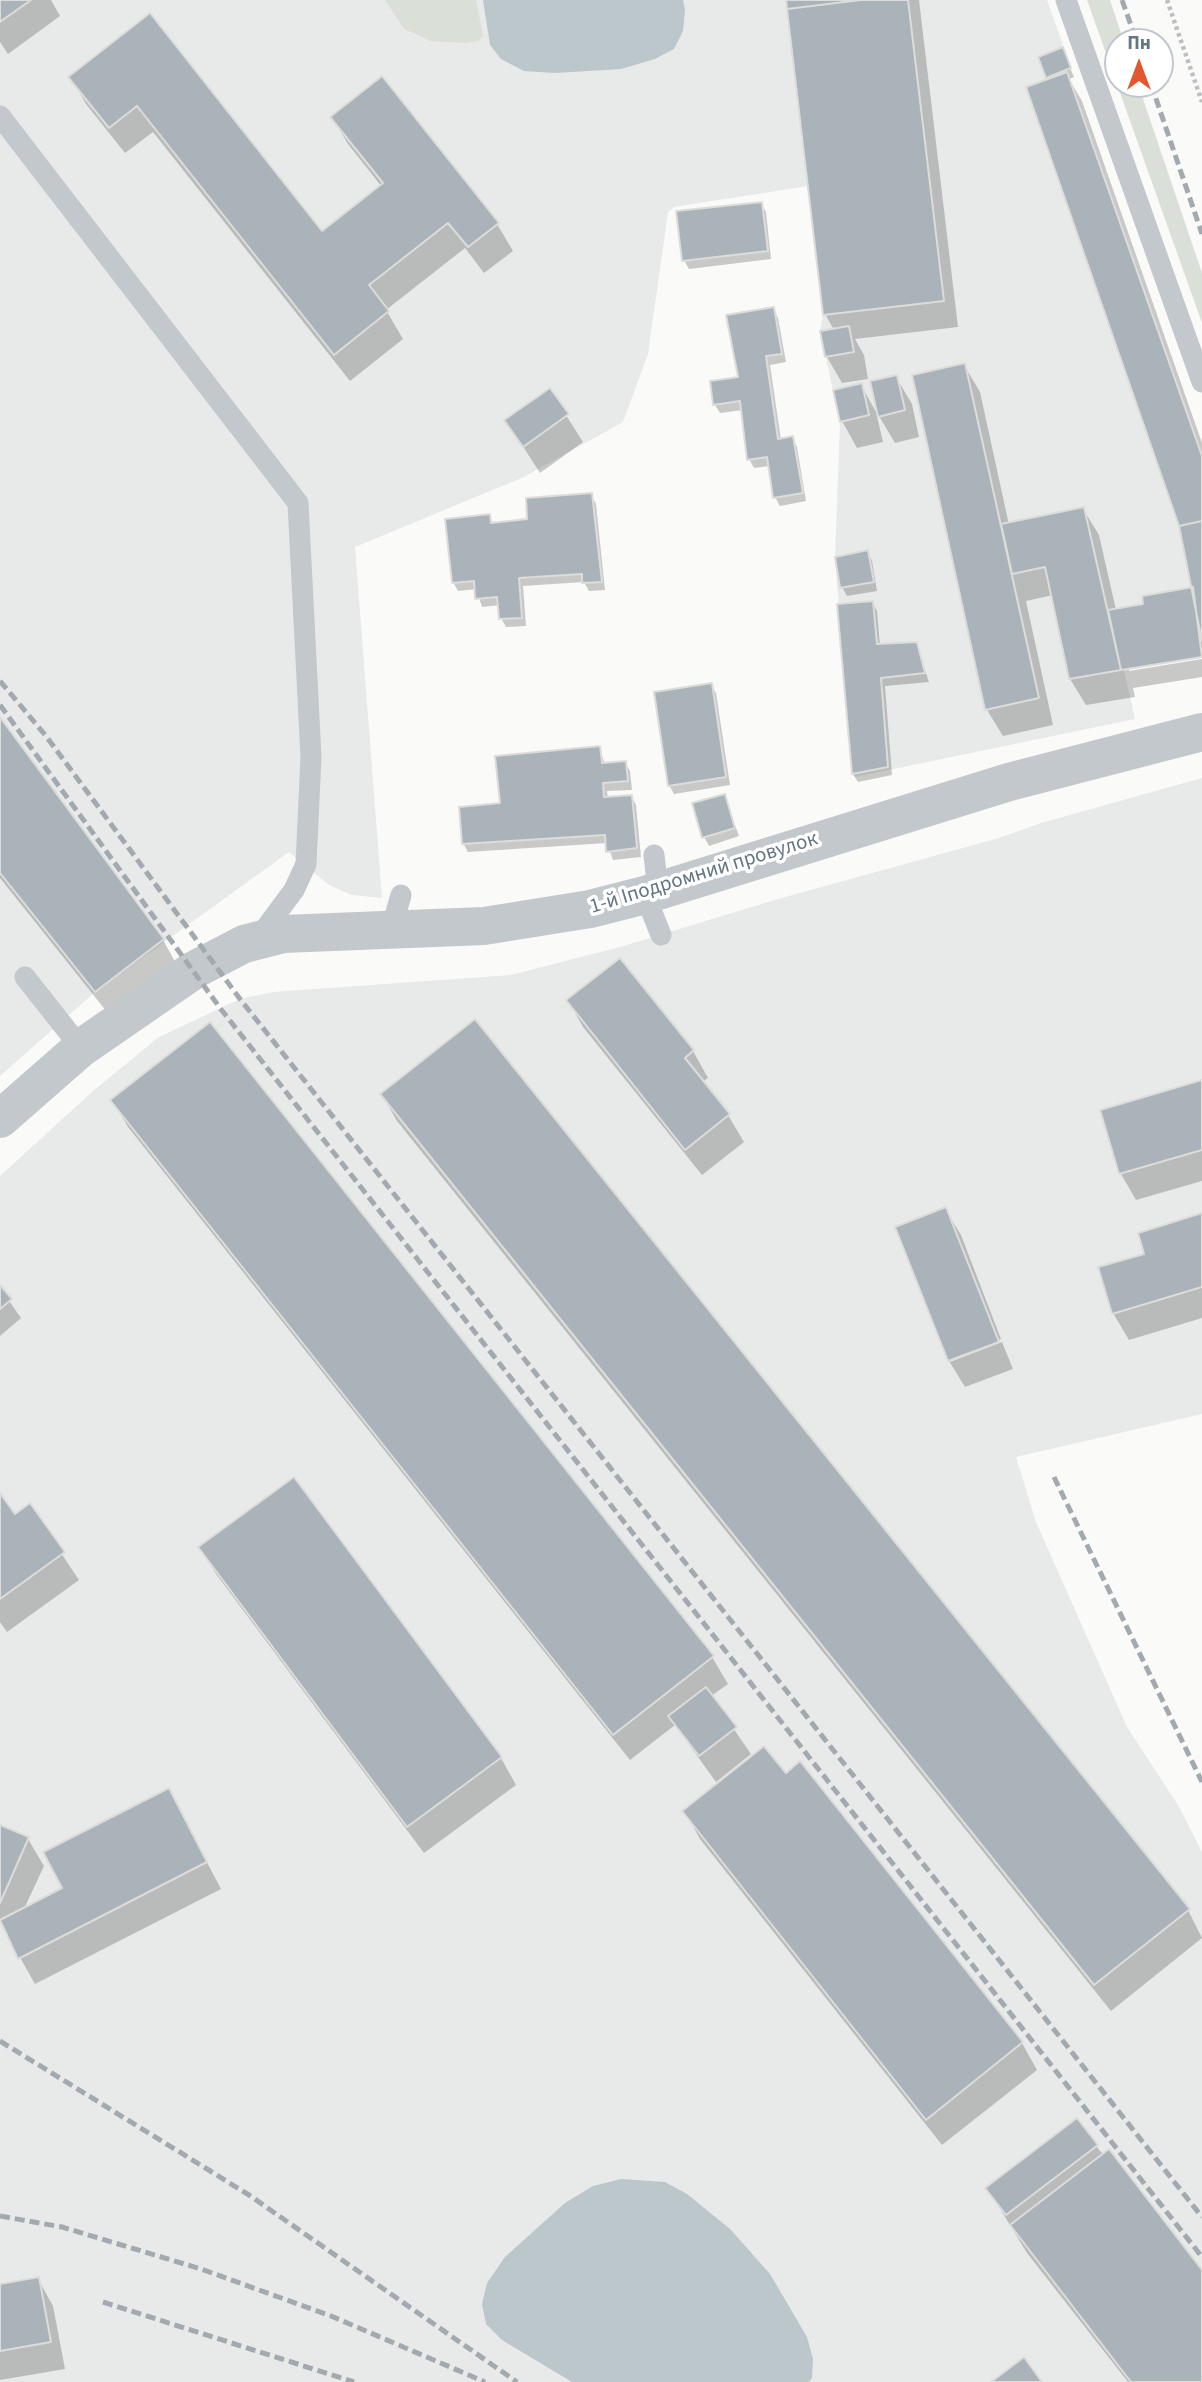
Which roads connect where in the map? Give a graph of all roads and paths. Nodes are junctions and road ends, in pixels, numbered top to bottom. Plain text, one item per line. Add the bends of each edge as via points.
1 (1066, 0) edge
2 (1167, 0) edge
3 (1202, 102) edge
4 (0, 116) edge
5 (1202, 382) edge
6 (1202, 732) edge
7 (652, 881) junction
8 (661, 935) dead end
9 (244, 944) junction
10 (25, 977) dead end
11 (81, 1048) junction
12 (0, 1119) edge

1 - 5 lane
2 - 3 path
4 - 9 lane via 298,503 311,757 306,864 294,890 265,929
6 - 7 street, 1-й Іподромний провулок
7 - 8 lane
7 - 9 street, 1-й Іподромний провулок via 543,919 484,926 396,913
9 - 11 street, 1-й Іподромний провулок via 194,970
10 - 11 lane
11 - 12 street, 1-й Іподромний провулок

